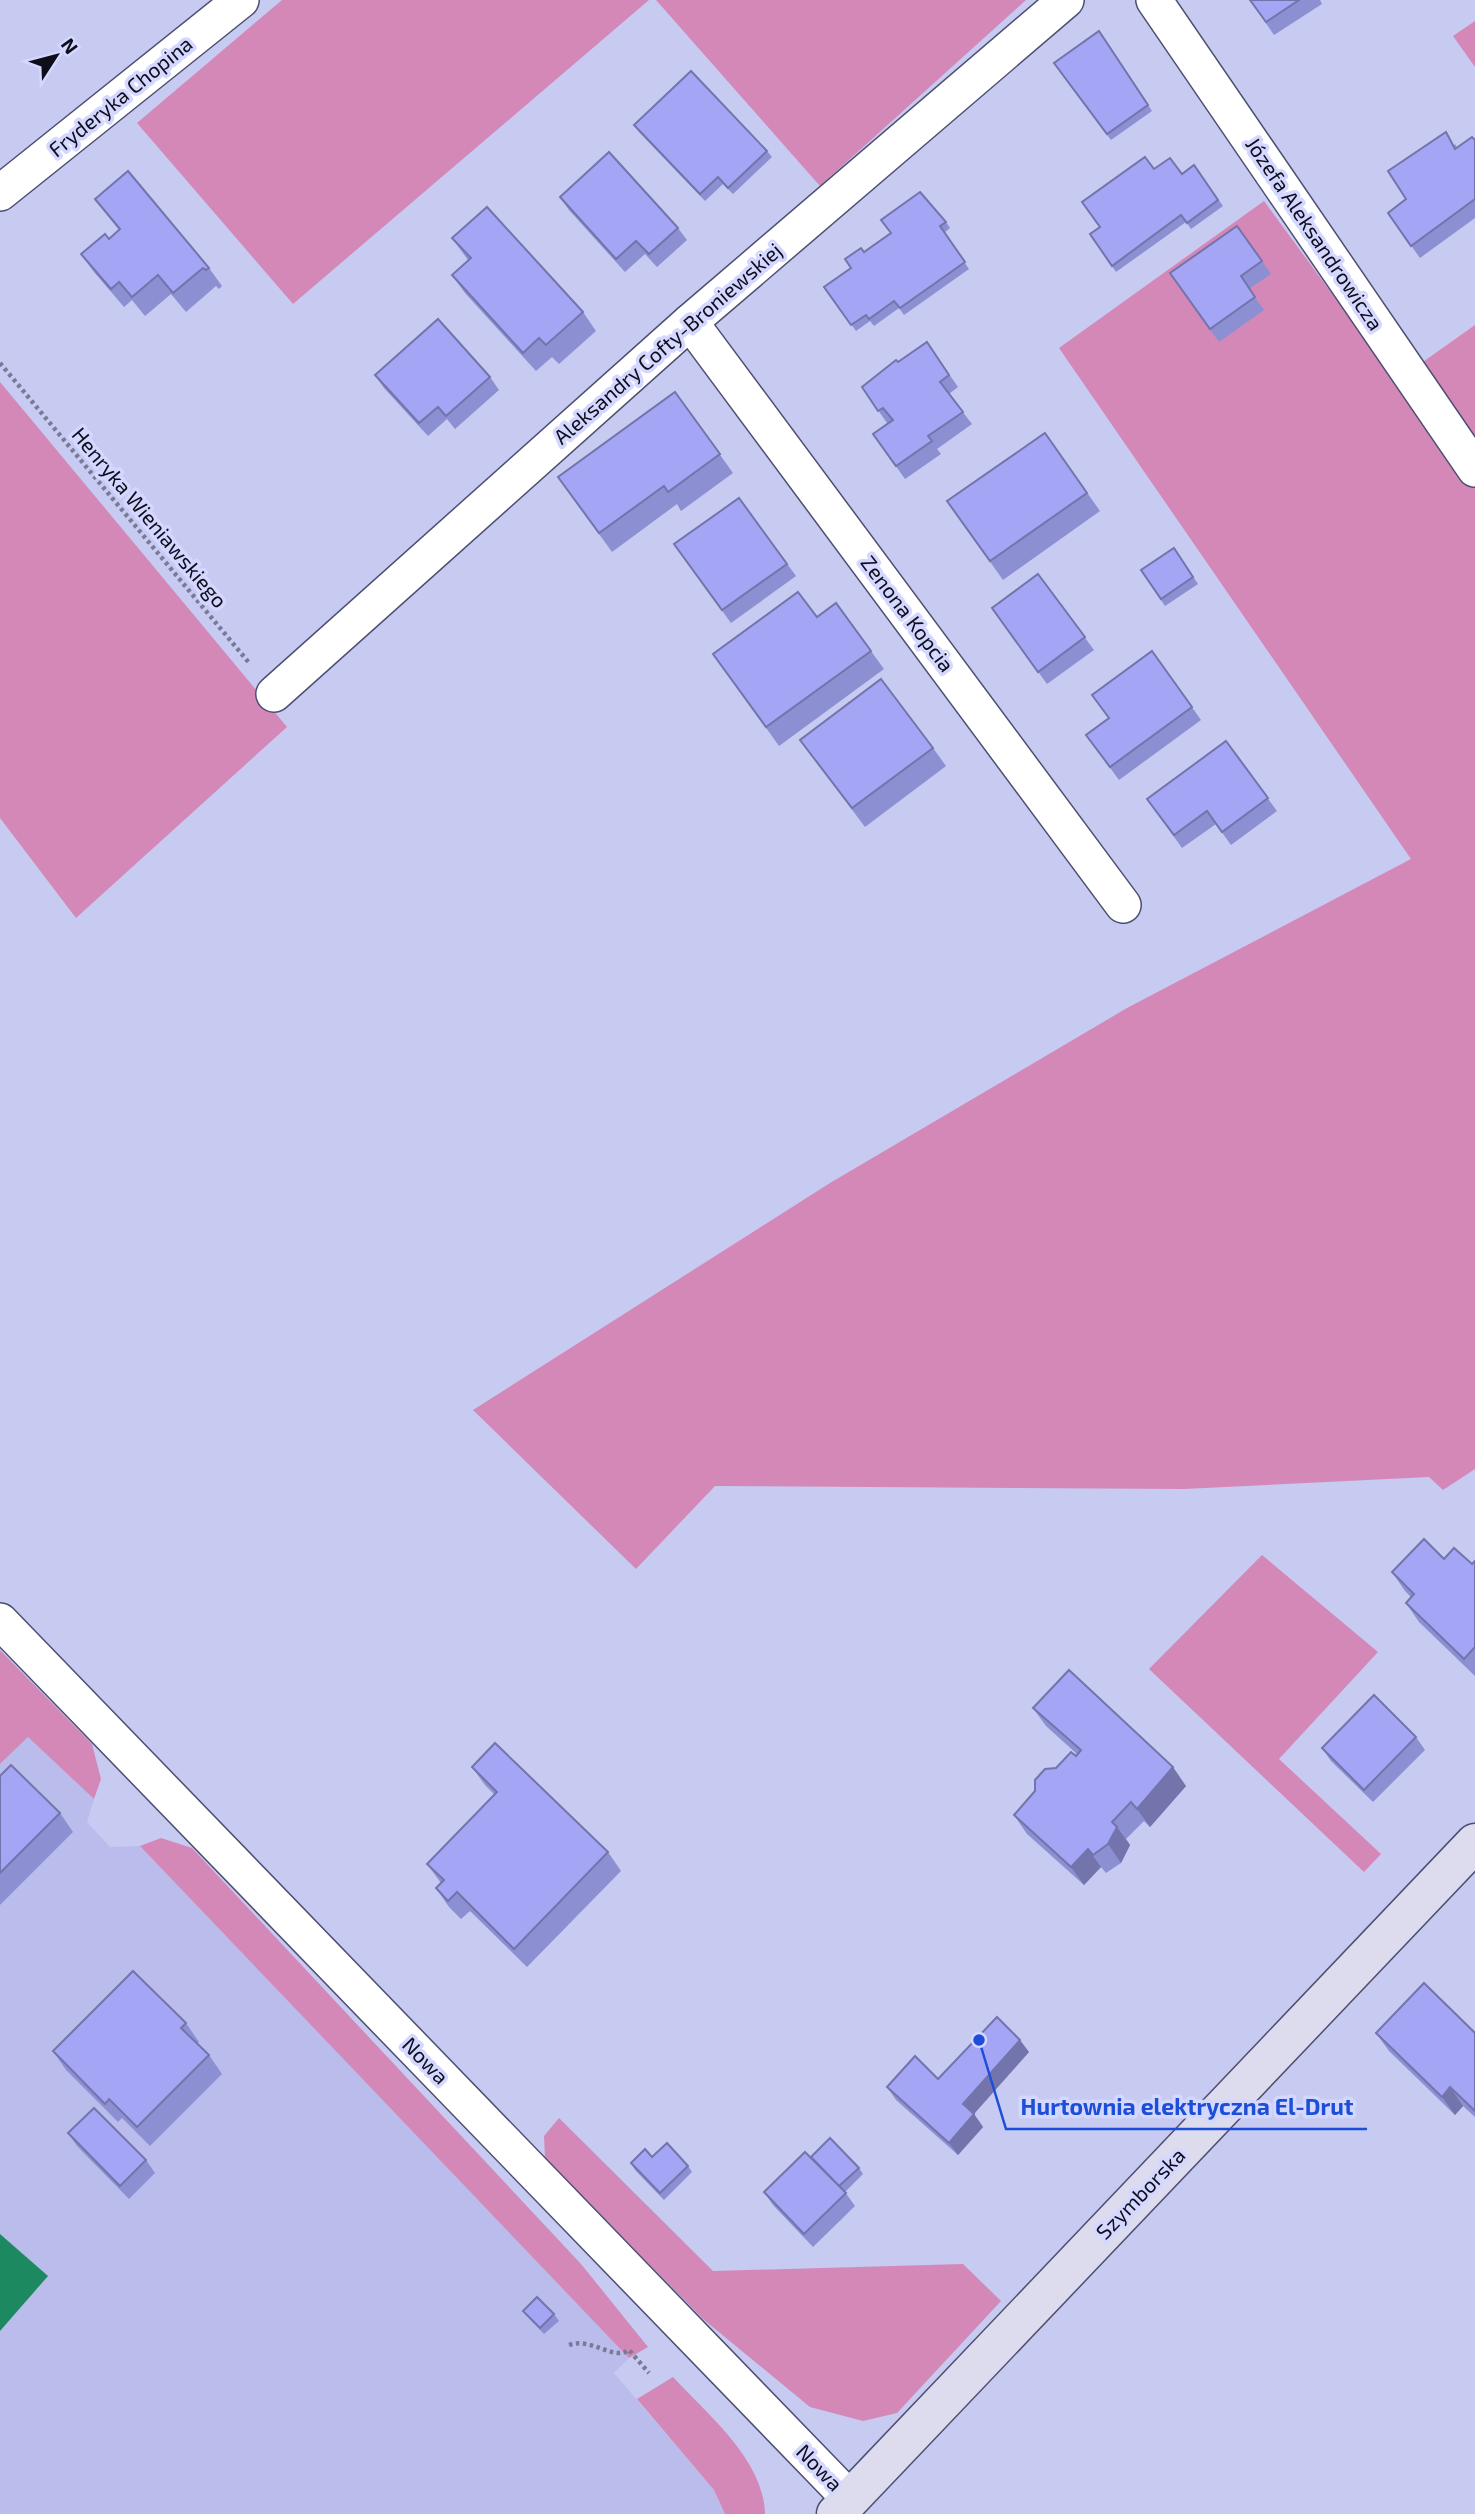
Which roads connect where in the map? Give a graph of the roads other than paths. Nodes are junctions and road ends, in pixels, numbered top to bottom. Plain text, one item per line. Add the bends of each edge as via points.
1 (241, 0) edge
2 (1066, 0) edge
3 (1154, 0) edge
4 (0, 193) edge
5 (690, 322) junction
6 (1475, 469) edge
7 (274, 694) road end
8 (1124, 905) dead end
9 (0, 1621) edge
10 (1475, 1843) edge
11 (843, 2507) edge

1 - 4 street, Fryderyka Chopina
2 - 5 street, Aleksandry Cofty-Broniewskiej
3 - 6 street, Józefa Aleksandrowicza
5 - 7 street, Aleksandry Cofty-Broniewskiej
5 - 8 street, Zenona Kopcia
9 - 11 street, Nowa
10 - 11 street, Szymborska

